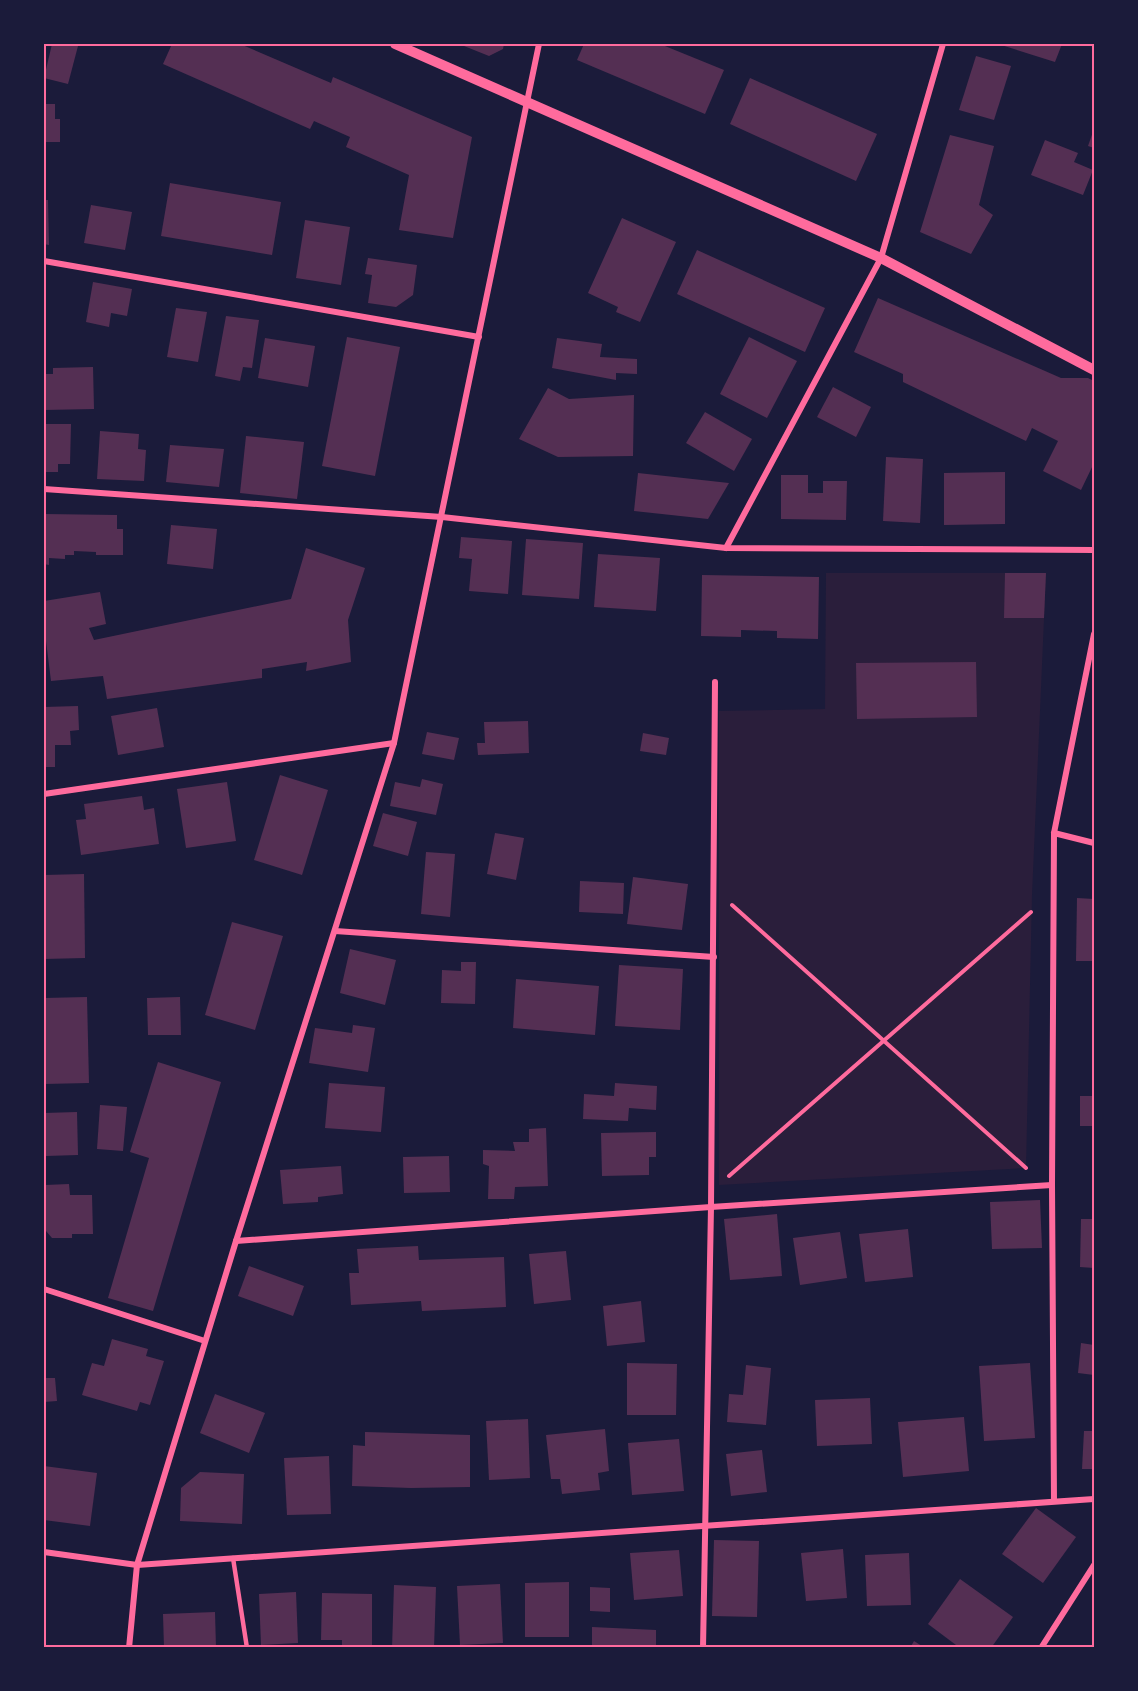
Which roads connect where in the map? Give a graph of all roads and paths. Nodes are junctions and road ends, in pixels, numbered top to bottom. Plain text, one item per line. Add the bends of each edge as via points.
1 (395, 44) edge
2 (538, 44) edge
3 (943, 44) edge
4 (526, 101) junction
5 (881, 258) junction
6 (44, 261) edge
7 (479, 337) junction
8 (1095, 370) edge
9 (44, 489) edge
10 (442, 517) junction
11 (726, 548) junction
12 (1095, 550) edge
13 (1095, 633) edge
14 (715, 682) dead end
15 (394, 743) junction
16 (44, 794) edge
17 (1054, 833) junction
18 (1095, 843) edge
19 (727, 900) dead end
20 (1031, 912) dead end
21 (335, 931) junction
22 (714, 957) junction
23 (884, 1041) junction
24 (1026, 1168) dead end
25 (728, 1177) dead end
26 (1052, 1185) junction
27 (711, 1206) junction
28 (236, 1241) junction
29 (44, 1289) edge
30 (205, 1341) junction
31 (1095, 1498) edge
32 (1054, 1501) junction
33 (705, 1524) junction
34 (44, 1552) edge
35 (234, 1558) junction
36 (137, 1565) junction
37 (1095, 1565) edge
38 (129, 1647) edge
39 (247, 1647) edge
40 (703, 1647) edge
41 (1041, 1647) edge

1 - 4 street
2 - 4 street
3 - 5 street
4 - 5 street
4 - 7 street
5 - 8 street
5 - 11 street
6 - 7 street
7 - 10 street
9 - 10 street
10 - 11 street
10 - 15 street
11 - 12 street
13 - 17 street
14 - 22 street
15 - 16 street
15 - 21 street
17 - 18 street
17 - 26 street
19 - 23 path
20 - 23 path
21 - 22 street
21 - 28 street
22 - 27 street
23 - 24 path
23 - 25 path
26 - 27 street
26 - 32 street
27 - 28 street
27 - 33 street
28 - 30 street
29 - 30 street
30 - 36 street
31 - 32 street
32 - 33 street
33 - 35 street
33 - 40 street
34 - 36 street
35 - 36 street
35 - 39 lane
36 - 38 street
37 - 41 street

